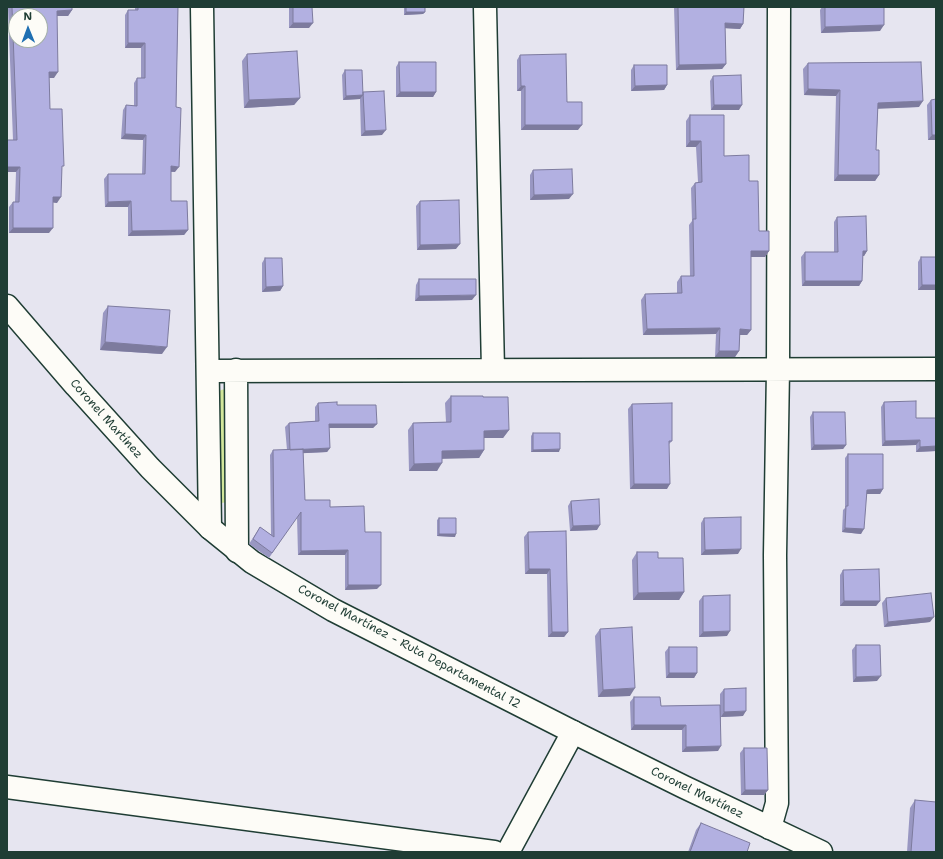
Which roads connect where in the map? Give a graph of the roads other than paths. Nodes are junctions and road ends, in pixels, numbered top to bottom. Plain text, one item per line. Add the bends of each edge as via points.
1 (202, 7) edge
2 (485, 7) edge
3 (779, 7) edge
4 (7, 306) edge
5 (778, 369) junction
6 (936, 369) edge
7 (208, 370) junction
8 (236, 370) junction
9 (494, 370) junction
10 (210, 528) junction
11 (237, 551) junction
12 (572, 732) junction
13 (7, 787) edge
14 (770, 828) junction
15 (812, 850) edge
16 (494, 852) edge
17 (508, 852) edge

1 - 7 street
2 - 9 street
3 - 5 street
4 - 10 street, Coronel Martínez via 150,468
5 - 6 street
5 - 9 street
5 - 14 street via 775,555 777,804
7 - 8 street
7 - 10 street
8 - 9 street
8 - 11 street
10 - 11 street, Coronel Martínez - Ruta Departamental 12
11 - 12 street, Coronel Martínez - Ruta Departamental 12 via 333,610
12 - 14 street, Coronel Martínez
12 - 17 street
13 - 16 street
14 - 15 street, Coronel Martínez

